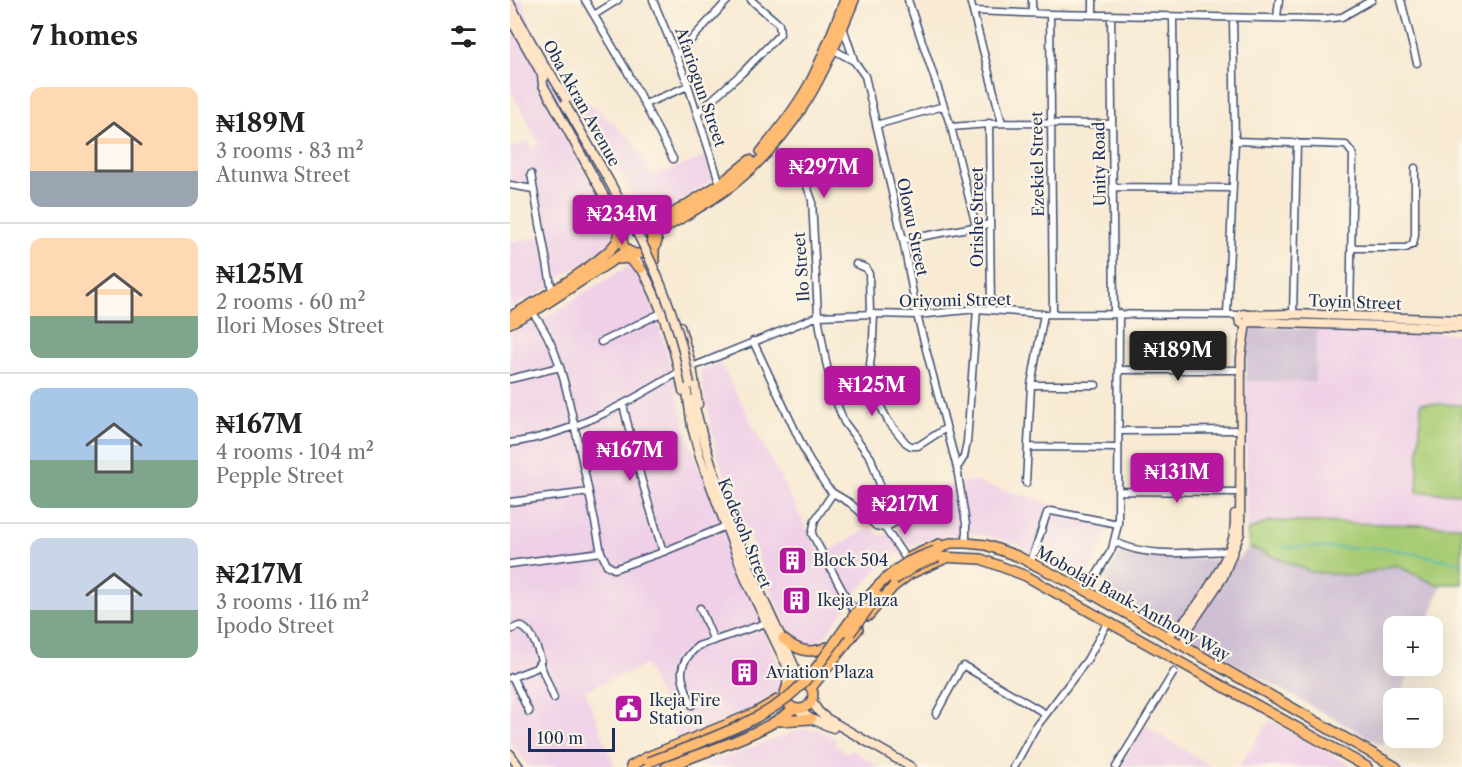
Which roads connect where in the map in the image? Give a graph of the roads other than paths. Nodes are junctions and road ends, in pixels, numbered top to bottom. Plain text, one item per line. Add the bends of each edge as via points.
1 (585, 0) edge
2 (618, 0) edge
3 (653, 0) edge
4 (728, 0) edge
5 (752, 0) edge
6 (845, 0) edge
7 (854, 0) edge
8 (908, 0) edge
9 (970, 0) edge
10 (1032, 0) edge
11 (1093, 0) edge
12 (1279, 0) edge
13 (1372, 0) edge
14 (1401, 0) edge
15 (510, 4) edge
16 (973, 11) junction
17 (1032, 13) junction
18 (1050, 14) junction
19 (1093, 14) junction
20 (594, 15) junction
21 (1111, 15) junction
22 (1173, 16) junction
23 (1277, 17) junction
24 (510, 18) edge
25 (1233, 18) junction
26 (843, 27) junction
27 (834, 50) junction
28 (677, 55) junction
29 (854, 61) junction
30 (1417, 63) dead end
31 (543, 70) junction
32 (688, 86) junction
33 (645, 104) junction
34 (944, 106) junction
35 (697, 113) junction
36 (989, 123) junction
37 (1002, 123) junction
38 (1050, 124) junction
39 (1112, 124) junction
40 (876, 125) junction
41 (951, 127) junction
42 (1234, 141) junction
43 (1297, 143) junction
44 (763, 153) junction
45 (673, 159) dead end
46 (1415, 168) dead end
47 (531, 174) dead end
48 (609, 174) junction
49 (596, 181) junction
50 (720, 184) junction
51 (510, 185) edge
52 (807, 186) dead end
53 (1113, 188) junction
54 (1175, 188) junction
55 (1232, 188) junction
56 (532, 189) junction
57 (615, 214) junction
58 (637, 221) junction
59 (663, 224) junction
60 (990, 224) junction
61 (976, 226) junction
62 (623, 234) junction
63 (903, 240) junction
64 (652, 243) junction
65 (1352, 248) junction
66 (631, 252) junction
67 (654, 261) junction
68 (606, 262) junction
69 (856, 264) dead end
70 (641, 268) junction
71 (552, 291) junction
72 (977, 309) junction
73 (529, 310) junction
74 (674, 310) junction
75 (991, 310) junction
76 (661, 313) junction
77 (1053, 313) junction
78 (1117, 313) junction
79 (872, 314) junction
80 (1044, 314) junction
81 (1293, 314) junction
82 (917, 315) junction
83 (1228, 315) junction
84 (818, 316) junction
85 (1350, 317) junction
86 (1243, 319) junction
87 (512, 320) edge
88 (1462, 320) edge
89 (1462, 328) edge
90 (753, 340) junction
91 (601, 342) dead end
92 (560, 367) junction
93 (692, 367) junction
94 (1120, 370) junction
95 (1236, 370) junction
96 (680, 372) junction
97 (510, 379) edge
98 (688, 384) junction
99 (1031, 385) junction
100 (1096, 385) dead end
101 (623, 405) junction
102 (575, 427) junction
103 (692, 427) junction
104 (946, 428) junction
105 (1235, 430) junction
106 (1119, 431) junction
107 (702, 434) junction
108 (510, 443) edge
109 (1028, 447) junction
110 (1118, 448) junction
111 (957, 468) junction
112 (1026, 483) dead end
113 (1119, 491) junction
114 (589, 492) junction
115 (1235, 492) junction
116 (833, 493) junction
117 (510, 502) edge
118 (1118, 524) junction
119 (726, 526) junction
120 (885, 528) junction
121 (1114, 542) junction
122 (951, 543) junction
123 (966, 543) junction
124 (1228, 551) junction
125 (601, 552) junction
126 (663, 552) junction
127 (941, 555) junction
128 (906, 559) junction
129 (1030, 562) junction
130 (510, 564) edge
131 (1087, 591) junction
132 (700, 608) dead end
133 (854, 610) junction
134 (1108, 622) junction
135 (766, 623) junction
136 (510, 630) edge
137 (1165, 636) junction
138 (834, 637) junction
139 (783, 639) junction
140 (714, 641) junction
141 (846, 645) junction
142 (827, 646) junction
143 (1188, 649) junction
144 (1204, 659) junction
145 (540, 664) junction
146 (1197, 671) junction
147 (1174, 672) dead end
148 (512, 678) edge
149 (802, 682) junction
150 (811, 688) junction
151 (786, 692) junction
152 (554, 698) dead end
153 (811, 701) junction
154 (692, 705) dead end
155 (796, 709) junction
156 (529, 712) dead end
157 (936, 714) dead end
158 (1046, 714) junction
159 (742, 719) junction
160 (811, 719) junction
161 (774, 722) junction
162 (748, 735) junction
163 (510, 754) edge
164 (650, 765) edge
165 (629, 766) edge
166 (519, 767) edge
167 (666, 767) edge
168 (901, 767) edge
169 (911, 767) edge
170 (1014, 767) edge
171 (1116, 767) edge
172 (1367, 767) edge
173 (1396, 767) edge

1 - 20 street
2 - 20 street
3 - 28 street, Afariogun Street
4 - 28 street
5 - 35 street via 779,24 780,34
6 - 44 main road via 810,82
7 - 26 main road
8 - 34 street
9 - 16 street
10 - 17 street
11 - 19 street
12 - 23 street
13 - 23 street via 1342,17
14 - 30 street
15 - 31 main road, Oba Akran Avenue
16 - 17 street
16 - 37 street
17 - 18 street
18 - 19 street
18 - 38 street, Ezekiel Street
19 - 21 street
20 - 33 street
21 - 22 street
21 - 39 street, Unity Road
22 - 25 street
22 - 54 street
23 - 25 street
24 - 31 main road, Oba Akran Avenue
25 - 42 street
26 - 27 main road
26 - 29 street, Olowu Street
27 - 29 street
27 - 44 main road via 800,113 778,142
28 - 32 street, Afariogun Street
29 - 40 street, Olowu Street via 865,76
31 - 48 main road via 562,93
31 - 49 main road via 543,85
31 - 98 main road, Oba Akran Avenue, bridge via 620,201 652,266 681,343
32 - 33 street
32 - 35 street, Afariogun Street
33 - 45 street
34 - 40 street
34 - 41 street
35 - 50 street, Afariogun Street
36 - 37 street
36 - 41 street
36 - 60 street, Orishe Street
37 - 38 street
38 - 39 street
38 - 77 street, Ezekiel Street
39 - 53 street, Unity Road
40 - 63 street, Olowu Street
41 - 61 street
42 - 43 street
42 - 55 street
43 - 65 street via 1346,145 1351,149
43 - 81 street
44 - 50 main road
44 - 59 main road via 734,183
46 - 65 street via 1413,244 1406,248
47 - 56 street
48 - 49 main road via 606,182
48 - 58 main road
49 - 57 main road
50 - 59 main road
51 - 56 street
52 - 84 street, Ilo Street via 812,200
53 - 54 street
53 - 78 street, Unity Road
54 - 55 street
55 - 83 street
56 - 71 street
57 - 62 main road
57 - 68 main road via 619,234
58 - 59 main road
58 - 62 main road
58 - 64 main road via 649,229
59 - 64 main road
59 - 67 main road
60 - 61 street
60 - 75 street, Orishe Street
61 - 63 street
62 - 66 main road via 623,243
62 - 68 main road via 620,245
63 - 82 street, Olowu Street
64 - 66 main road via 644,253
64 - 67 main road
65 - 85 street
66 - 68 main road
66 - 70 main road
67 - 74 main road
68 - 70 main road via 628,258
68 - 71 main road
68 - 73 main road
69 - 79 street via 869,274
70 - 76 main road
71 - 73 main road
72 - 75 street, Oriyomi Street
72 - 82 street, Oriyomi Street
72 - 111 street via 967,442
73 - 87 main road
73 - 92 street via 543,326
74 - 76 main road via 666,306
74 - 93 main road
75 - 80 street, Oriyomi Street
76 - 91 street
76 - 96 main road
77 - 78 street, Oriyomi Street
77 - 80 street, Oriyomi Street
78 - 83 street, Oriyomi Street
78 - 94 street, Unity Road
79 - 82 street, Oriyomi Street
79 - 84 street, Oriyomi Street
79 - 104 street via 870,365 879,403 888,421 911,446 918,446
80 - 99 street
81 - 85 main road, Toyin Street
81 - 86 main road, Toyin Street
82 - 104 street, Olowu Street
83 - 86 street, Toyin Street
84 - 90 street, Oriyomi Street
84 - 120 street, Ilo Street via 834,396 844,422 871,458 881,488 900,513
85 - 88 main road, Toyin Street
86 - 89 main road, Toyin Street
86 - 95 main road via 1237,335
86 - 143 main road via 1240,533 1223,577 1186,632
90 - 93 street, Oriyomi Street
90 - 116 street via 809,460
92 - 97 street
92 - 102 street
93 - 107 main road
94 - 95 street
94 - 106 street, Unity Road
95 - 105 main road
96 - 101 street
96 - 103 main road
98 - 103 main road, Kodesoh Street
98 - 107 main road, Kodesoh Street
99 - 100 street
99 - 109 street
101 - 102 street
101 - 126 street
102 - 108 street
102 - 114 street
103 - 119 main road, Kodesoh Street
104 - 111 street, Olowu Street
105 - 106 street
105 - 115 main road
106 - 110 street, Unity Road
107 - 139 main road, Kodesoh Street via 722,498
109 - 110 street
109 - 112 street
110 - 113 street, Unity Road
111 - 123 street, Olowu Street
113 - 115 street
113 - 118 street, Unity Road
114 - 117 street
114 - 125 street
115 - 124 main road via 1235,523
116 - 120 street via 876,526
116 - 133 street via 814,519 812,534
118 - 121 street, Unity Road
118 - 129 street via 1051,511
119 - 126 street
119 - 135 main road, Kodesoh Street
120 - 128 street
121 - 124 street via 1148,553
121 - 131 street, Unity Road
122 - 123 main road, Mobolaji Bank-Anthony Way
122 - 127 main road, Mobolaji Bank-Anthony Way
122 - 128 main road via 939,544
123 - 129 main road, Mobolaji Bank-Anthony Way via 997,548
124 - 137 main road via 1216,577 1178,629
125 - 126 street via 607,565 614,569
125 - 130 street
127 - 134 main road, Mobolaji Bank-Anthony Way via 981,559 1005,567
127 - 141 main road via 893,587
127 - 164 main road, Mobolaji Bank-Anthony Way, bridge via 917,564 890,585 823,668 784,706 753,725
128 - 133 main road via 882,578
129 - 131 main road, Mobolaji Bank-Anthony Way
131 - 137 main road, Mobolaji Bank-Anthony Way
132 - 140 street
133 - 138 main road
134 - 146 main road, Mobolaji Bank-Anthony Way
134 - 158 street via 1087,660
135 - 140 street
135 - 151 main road, Kodesoh Street via 788,668
136 - 145 street via 519,626 527,630
137 - 143 main road, Mobolaji Bank-Anthony Way
138 - 141 main road via 839,647
138 - 142 main road
139 - 142 main road via 799,650
139 - 149 main road, Kodesoh Street
140 - 154 street via 698,646 681,669
141 - 150 main road
142 - 149 main road
143 - 144 main road, Mobolaji Bank-Anthony Way
144 - 146 main road
144 - 173 main road, Mobolaji Bank-Anthony Way
145 - 148 street
145 - 152 street
146 - 172 main road, Mobolaji Bank-Anthony Way
147 - 171 street
148 - 156 street
149 - 150 main road
149 - 151 main road via 795,682
150 - 153 main road
151 - 155 main road via 788,704
151 - 159 main road
153 - 155 main road
153 - 169 main road via 826,718
155 - 160 main road
155 - 161 main road
157 - 158 street via 964,666
158 - 170 street
159 - 162 main road via 750,727
159 - 165 main road
160 - 161 main road
160 - 168 main road
161 - 162 main road
162 - 167 main road
163 - 166 main road
164 - 165 main road, Mobolaji Bank-Anthony Way

